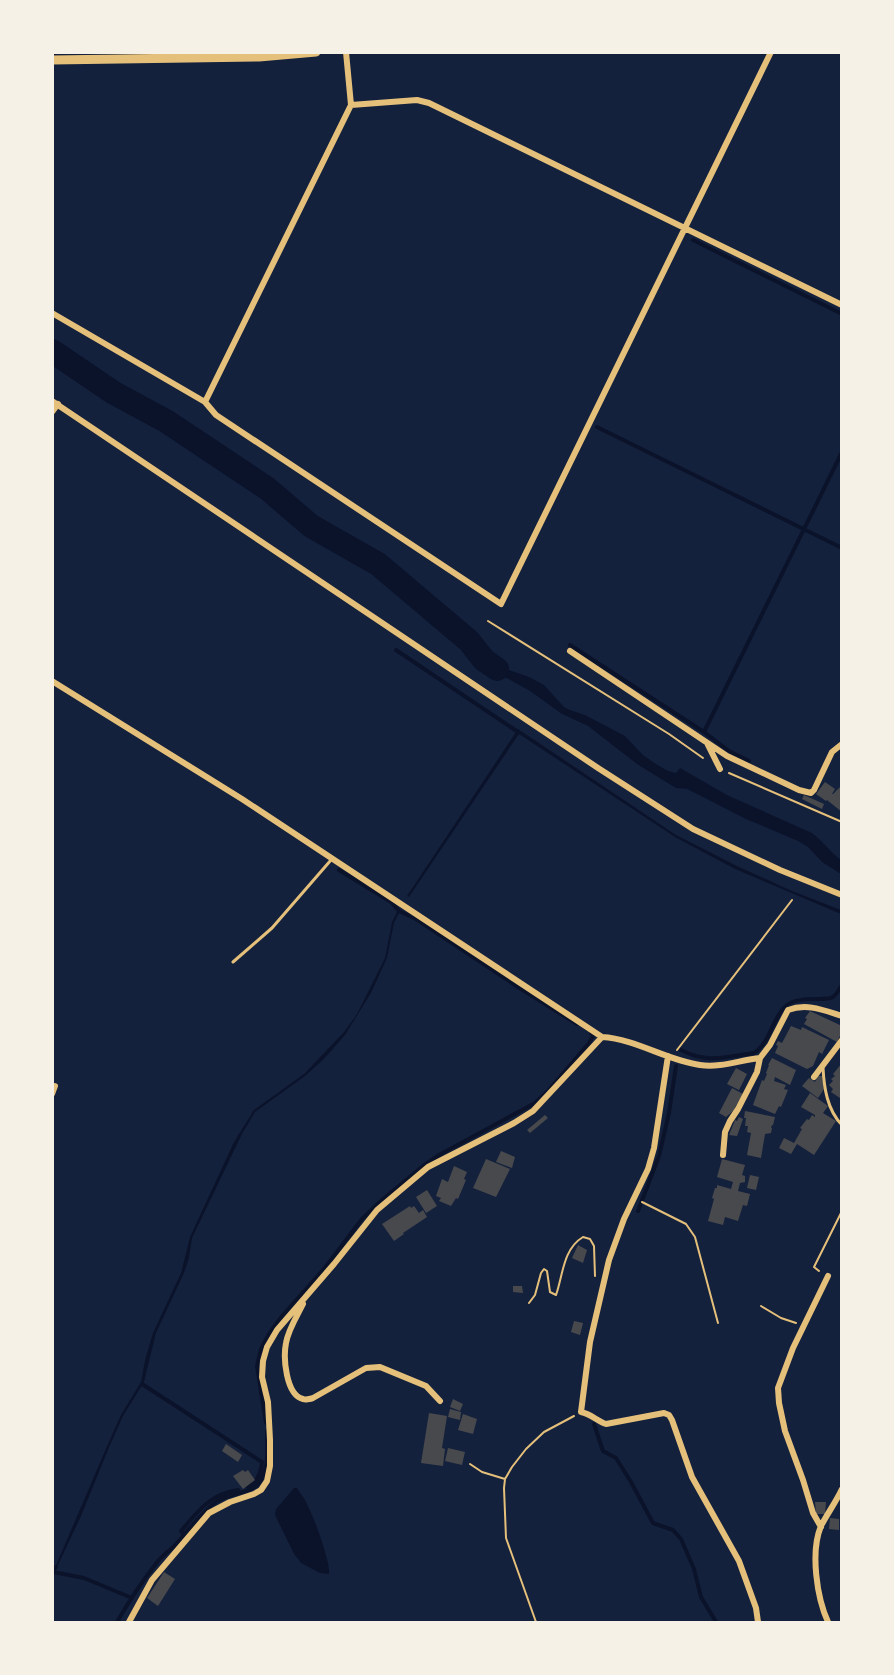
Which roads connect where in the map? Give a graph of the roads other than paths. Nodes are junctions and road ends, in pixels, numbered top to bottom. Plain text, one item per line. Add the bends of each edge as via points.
1 (316, 52) edge
2 (346, 52) edge
3 (771, 52) edge
4 (52, 60) edge
5 (351, 105) junction
6 (685, 229) junction
7 (842, 305) edge
8 (52, 313) edge
9 (55, 402) edge
10 (205, 402) junction
11 (52, 412) edge
12 (570, 651) dead end
13 (52, 681) edge
14 (707, 742) junction
15 (842, 744) edge
16 (720, 769) road end
17 (332, 859) junction
18 (842, 896) edge
19 (234, 962) dead end
20 (842, 1016) edge
21 (602, 1037) junction
22 (842, 1040) edge
23 (670, 1057) junction
24 (760, 1058) junction
25 (823, 1066) junction
26 (814, 1077) dead end
27 (55, 1086) dead end
28 (52, 1094) edge
29 (842, 1125) edge
30 (723, 1155) dead end
31 (828, 1276) road end
32 (306, 1298) junction
33 (440, 1401) dead end
34 (841, 1490) edge
35 (821, 1527) junction
36 (129, 1623) edge
37 (758, 1623) edge
38 (828, 1623) edge

1 - 4 main road via 259,57
2 - 5 street
3 - 6 street
5 - 6 street via 417,100 429,103
5 - 10 street
6 - 7 street
6 - 10 street via 501,604 216,415
8 - 10 street
9 - 11 street
9 - 18 street via 693,829
12 - 14 street
13 - 17 street
14 - 15 street via 727,756 810,793 832,752
14 - 16 street
17 - 19 lane via 272,928
17 - 21 street
20 - 24 street via 816,1007 788,1010
21 - 23 street via 618,1038
21 - 32 street via 533,1111 428,1167 377,1210
22 - 25 street
23 - 24 street via 700,1065
23 - 37 street via 648,1169 609,1260 590,1342 582,1412 606,1424 669,1415 692,1477 739,1562
24 - 30 street via 757,1072 725,1132
25 - 26 street
25 - 29 lane via 826,1095
27 - 28 street
31 - 35 street via 778,1388 785,1431
32 - 33 street via 285,1350 292,1392 304,1400 313,1398 374,1366 426,1386
32 - 36 street via 277,1329 263,1361 270,1440 267,1481 257,1492 209,1513 152,1580
34 - 35 street
35 - 38 street via 817,1542 818,1580

